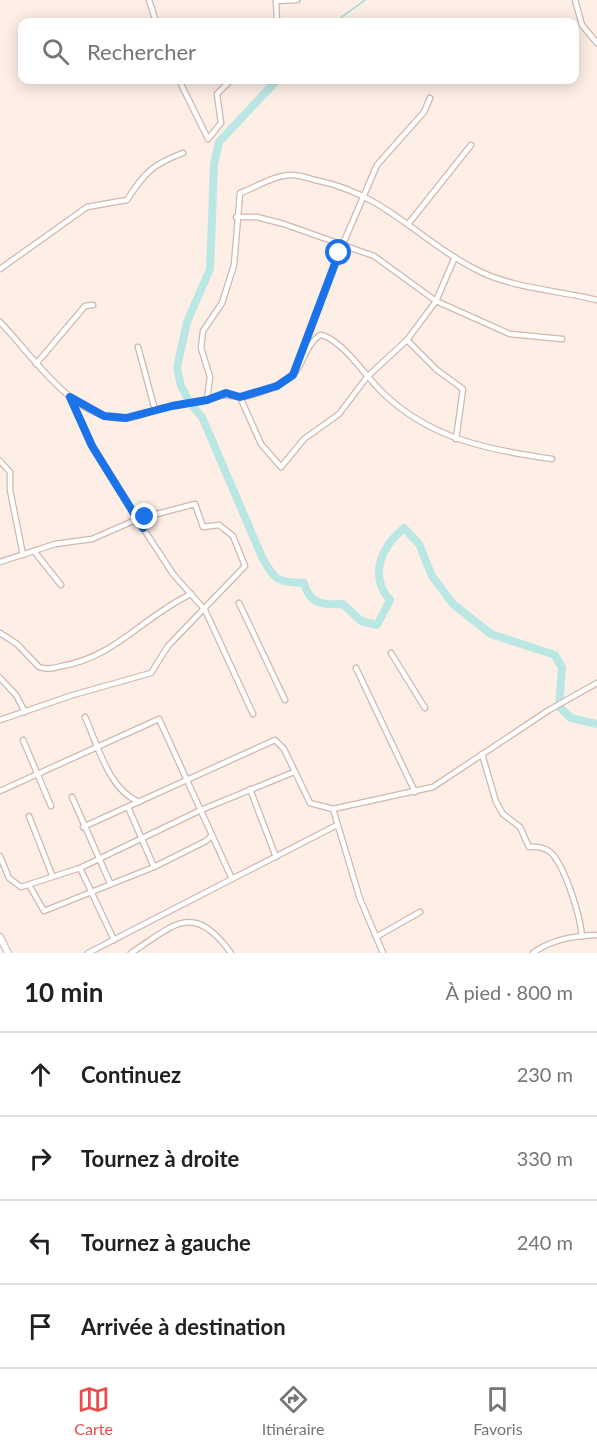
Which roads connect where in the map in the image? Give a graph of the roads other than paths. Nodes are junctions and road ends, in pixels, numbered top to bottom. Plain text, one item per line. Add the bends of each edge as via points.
1 (149, 0) edge
2 (297, 0) edge
3 (575, 0) edge
4 (276, 1) edge
5 (155, 18) edge
6 (277, 18) edge
7 (597, 44) edge
8 (181, 84) edge
9 (227, 84) edge
10 (430, 98) dead end
11 (471, 146) dead end
12 (183, 153) dead end
13 (365, 196) junction
14 (236, 217) junction
15 (409, 223) junction
16 (343, 244) junction
17 (455, 257) junction
18 (0, 269) edge
19 (597, 300) edge
20 (436, 301) junction
21 (93, 305) dead end
22 (0, 322) edge
23 (562, 339) dead end
24 (407, 340) junction
25 (138, 347) dead end
26 (36, 364) junction
27 (293, 375) junction
28 (368, 377) junction
29 (70, 397) junction
30 (240, 397) junction
31 (207, 400) junction
32 (155, 410) junction
33 (456, 440) junction
34 (552, 459) dead end
35 (0, 460) edge
36 (138, 519) junction
37 (143, 528) junction
38 (34, 551) junction
39 (23, 555) junction
40 (0, 561) edge
41 (62, 585) dead end
42 (191, 594) junction
43 (239, 603) dead end
44 (205, 610) junction
45 (0, 633) edge
46 (391, 653) dead end
47 (356, 668) dead end
48 (0, 678) edge
49 (597, 683) edge
50 (285, 700) dead end
51 (425, 708) dead end
52 (25, 712) junction
53 (253, 714) dead end
54 (85, 717) dead end
55 (0, 720) edge
56 (23, 740) dead end
57 (100, 748) junction
58 (482, 753) junction
59 (294, 772) junction
60 (39, 773) junction
61 (188, 781) junction
62 (250, 789) junction
63 (0, 791) edge
64 (415, 792) junction
65 (72, 797) dead end
66 (139, 802) junction
67 (51, 806) dead end
68 (128, 807) junction
69 (333, 809) junction
70 (201, 810) junction
71 (29, 816) dead end
72 (337, 825) junction
73 (83, 827) junction
74 (212, 835) junction
75 (141, 838) junction
76 (0, 856) edge
77 (276, 857) junction
78 (99, 859) junction
79 (154, 867) junction
80 (80, 868) junction
81 (52, 875) junction
82 (232, 879) junction
83 (110, 883) junction
84 (29, 885) junction
85 (89, 892) junction
86 (420, 912) dead end
87 (597, 935) edge
88 (582, 936) junction
89 (0, 937) edge
90 (376, 937) junction
91 (114, 940) junction
92 (8, 953) edge
93 (88, 953) edge
94 (131, 953) edge
95 (231, 953) edge
96 (383, 953) edge
97 (533, 953) edge

1 - 5 street
2 - 4 street
3 - 7 street via 582,25
4 - 6 street
8 - 9 street via 208,139 221,123 218,94
10 - 13 street via 424,112 377,165
11 - 15 street
12 - 18 street via 159,162 141,177 127,200 87,207
13 - 14 street via 335,184 292,175 240,193
13 - 15 street
13 - 16 street
14 - 16 street via 257,217
14 - 31 street via 234,265 222,303 203,331 201,348 210,376
15 - 17 street
16 - 20 street via 374,256
16 - 27 street
17 - 19 street via 503,280
17 - 20 street
20 - 23 street via 510,334
20 - 24 street
21 - 26 street via 86,306
22 - 26 street
24 - 28 street
24 - 33 street via 463,389
25 - 32 street
26 - 29 street
27 - 28 street via 308,346 320,335 331,339
27 - 30 street via 277,386
28 - 30 street via 339,414 303,440 281,467 261,444
28 - 33 street via 417,422
29 - 32 street via 109,417 126,418
29 - 36 street via 92,446
30 - 31 street via 226,393
31 - 32 street
33 - 34 street
35 - 39 street via 10,472
36 - 37 street
36 - 38 street via 92,539
37 - 42 street
37 - 44 street via 145,517 195,504 202,526 219,525 233,536 245,566
38 - 39 street
38 - 41 street
39 - 40 street
42 - 44 street
42 - 45 street via 103,653 80,663 39,667
43 - 50 street
44 - 52 street via 168,646 151,673
44 - 53 street
46 - 51 street
47 - 64 street
48 - 52 street
49 - 58 street
52 - 55 street
54 - 57 street
56 - 60 street
57 - 60 street
57 - 61 street via 159,719
57 - 66 street via 118,785 129,798
58 - 64 street via 433,787
58 - 88 street via 503,814 520,827 529,847 541,846 554,855
59 - 61 street via 284,749 275,740
59 - 62 street
59 - 69 street via 310,803
60 - 63 street
60 - 67 street
61 - 66 street
61 - 70 street
62 - 70 street
62 - 77 street
64 - 69 street
65 - 73 street
66 - 68 street
68 - 73 street
68 - 75 street
69 - 72 street
70 - 74 street
70 - 75 street
71 - 81 street
72 - 77 street
72 - 90 street
73 - 78 street
74 - 79 street
74 - 82 street
75 - 78 street
75 - 79 street
76 - 84 street via 9,878 21,886
77 - 82 street
78 - 80 street
78 - 83 street
79 - 83 street
80 - 81 street
80 - 85 street
81 - 84 street
82 - 91 street
83 - 85 street
84 - 85 street via 44,911
85 - 91 street
86 - 90 street
87 - 88 street
88 - 97 street via 545,944
89 - 92 main road
90 - 96 street
91 - 93 street
94 - 95 street via 168,926 184,923 203,924 213,930

